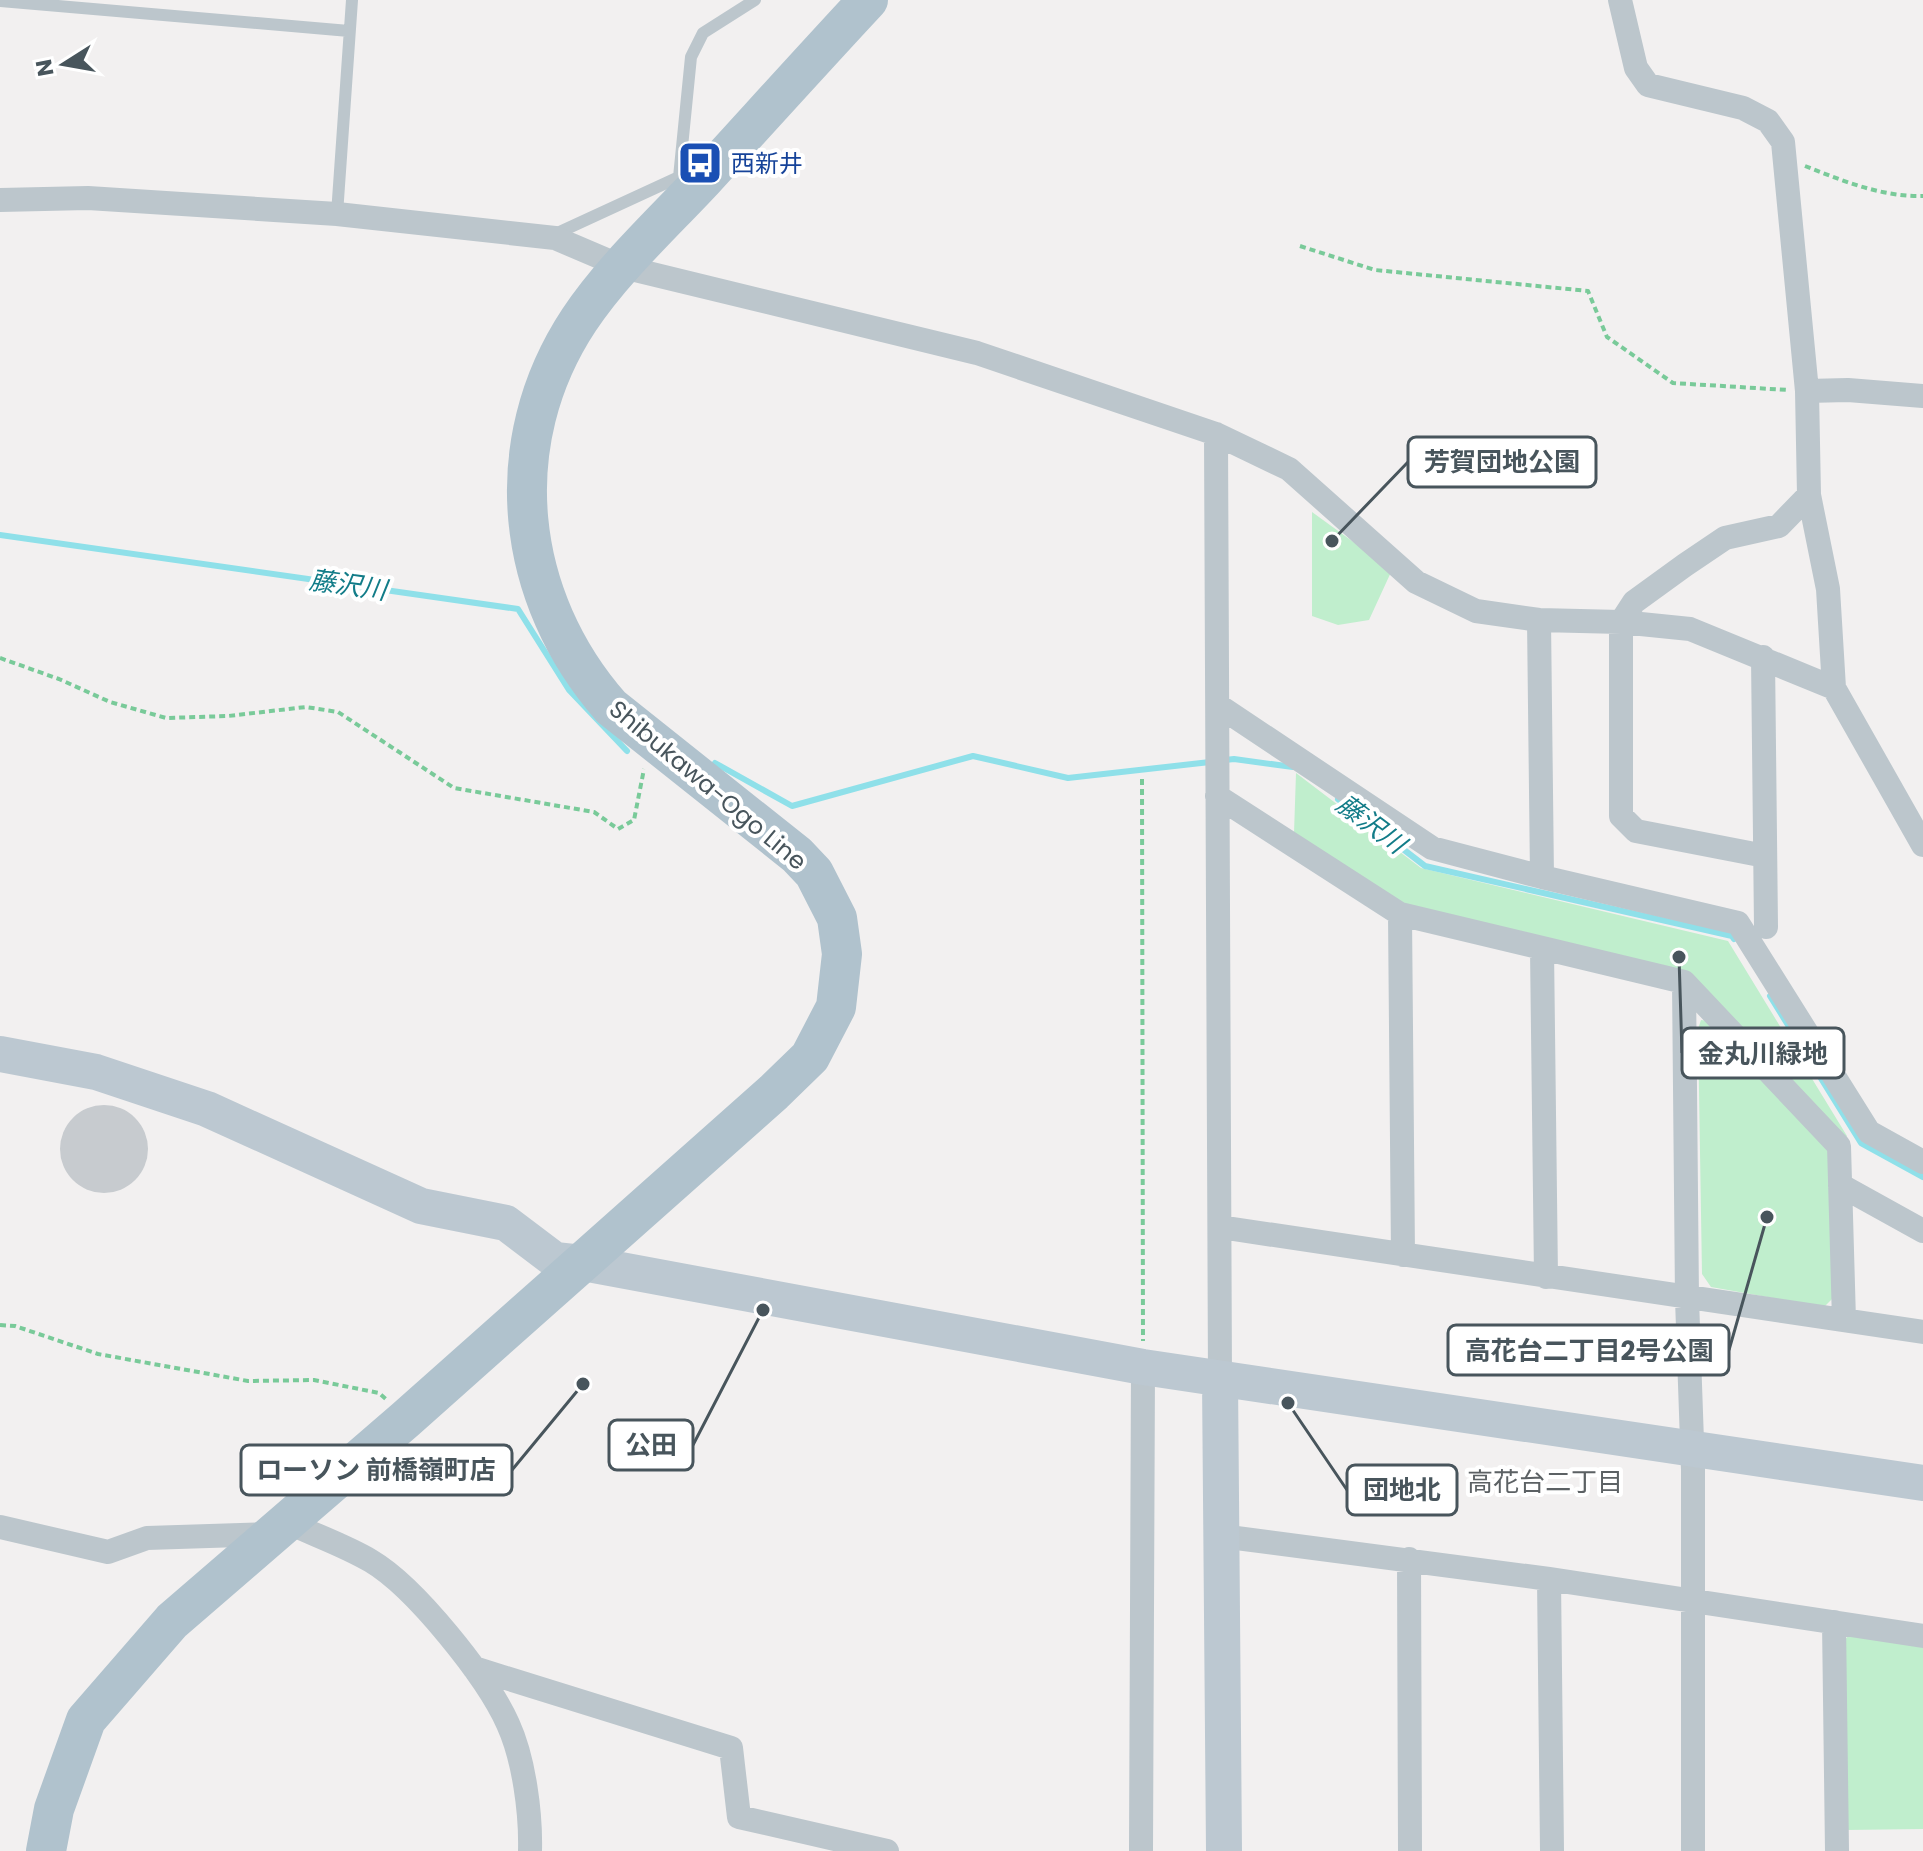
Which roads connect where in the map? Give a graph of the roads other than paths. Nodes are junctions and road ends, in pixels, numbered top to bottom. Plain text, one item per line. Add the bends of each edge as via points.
1 (352, 0) edge
2 (755, 0) edge
3 (868, 0) edge
4 (1620, 0) edge
5 (0, 1) edge
6 (349, 31) junction
7 (687, 182) junction
8 (0, 200) edge
9 (337, 214) junction
10 (548, 237) junction
11 (623, 267) junction
12 (1807, 391) junction
13 (1923, 396) edge
14 (1216, 434) junction
15 (1809, 495) junction
16 (1539, 620) junction
17 (1621, 622) junction
18 (1763, 657) junction
19 (1834, 688) junction
20 (1219, 706) junction
21 (1217, 796) junction
22 (1923, 845) edge
23 (1765, 856) junction
24 (1542, 877) junction
25 (1400, 914) junction
26 (1766, 927) dead end
27 (1542, 949) junction
28 (1684, 982) junction
29 (0, 1054) edge
30 (1923, 1162) edge
31 (1840, 1185) junction
32 (1220, 1227) junction
33 (1923, 1231) edge
34 (1403, 1255) junction
35 (583, 1263) junction
36 (1546, 1277) junction
37 (1687, 1299) junction
38 (1844, 1320) junction
39 (1923, 1332) edge
40 (1143, 1367) junction
41 (1220, 1379) junction
42 (1692, 1450) junction
43 (1923, 1483) edge
44 (0, 1527) edge
45 (279, 1528) junction
46 (1221, 1536) junction
47 (1409, 1559) junction
48 (1549, 1579) junction
49 (1692, 1600) junction
50 (1834, 1622) junction
51 (1923, 1636) edge
52 (474, 1668) junction
53 (46, 1851) edge
54 (530, 1851) edge
55 (887, 1851) edge
56 (1141, 1851) edge
57 (1224, 1851) edge
58 (1410, 1851) edge
59 (1552, 1851) edge
60 (1693, 1851) edge
61 (1837, 1851) edge

1 - 6 lane
2 - 7 lane via 703,33 691,57
3 - 7 main road, Shibukawa-Ogo Line
4 - 12 street via 1636,68 1648,85 1743,108 1768,121 1783,142
5 - 6 lane
6 - 9 lane
7 - 10 lane
7 - 11 main road, Shibukawa-Ogo Line
8 - 9 street via 88,198
9 - 10 street
10 - 11 street
11 - 14 street via 977,353
11 - 35 main road, Shibukawa-Ogo Line via 579,320 543,395 529,452 527,517 538,580 562,639 611,707 768,830 814,873 837,918 841,983 836,1007 810,1057
12 - 13 street
12 - 15 street
14 - 16 street via 1289,469 1416,582 1476,611
14 - 20 street
15 - 17 street via 1779,526 1725,538 1685,565 1634,602
15 - 19 street via 1828,589
16 - 17 street
16 - 24 street
17 - 18 street via 1690,629
17 - 23 street via 1621,816 1636,831
18 - 19 street
18 - 23 street
19 - 22 street
20 - 21 street
20 - 24 street via 1432,848
21 - 25 street
21 - 32 street
23 - 26 street
24 - 30 street via 1738,923 1869,1132
25 - 27 street
25 - 34 street
27 - 28 street
27 - 36 street
28 - 31 street via 1839,1146
28 - 37 street
29 - 35 street via 96,1072 207,1109 421,1206 506,1223 555,1260
31 - 33 street
31 - 38 street
32 - 34 street
32 - 41 street
34 - 36 street
35 - 40 street
35 - 45 main road, Shibukawa-Ogo Line
36 - 37 street
37 - 38 street
37 - 42 street
38 - 39 street
40 - 41 street
40 - 56 street
41 - 42 street
41 - 46 street
42 - 43 street
42 - 49 street
44 - 45 street via 108,1552 147,1538
45 - 52 street via 371,1561 406,1588
45 - 53 main road, Shibukawa-Ogo Line via 172,1621 86,1720 54,1809
46 - 47 street
46 - 57 street
47 - 48 street
47 - 58 street
48 - 49 street
48 - 59 street
49 - 50 street
49 - 60 street
50 - 51 street
50 - 61 street
52 - 54 street via 508,1723 518,1755
52 - 55 street via 731,1748 739,1817

